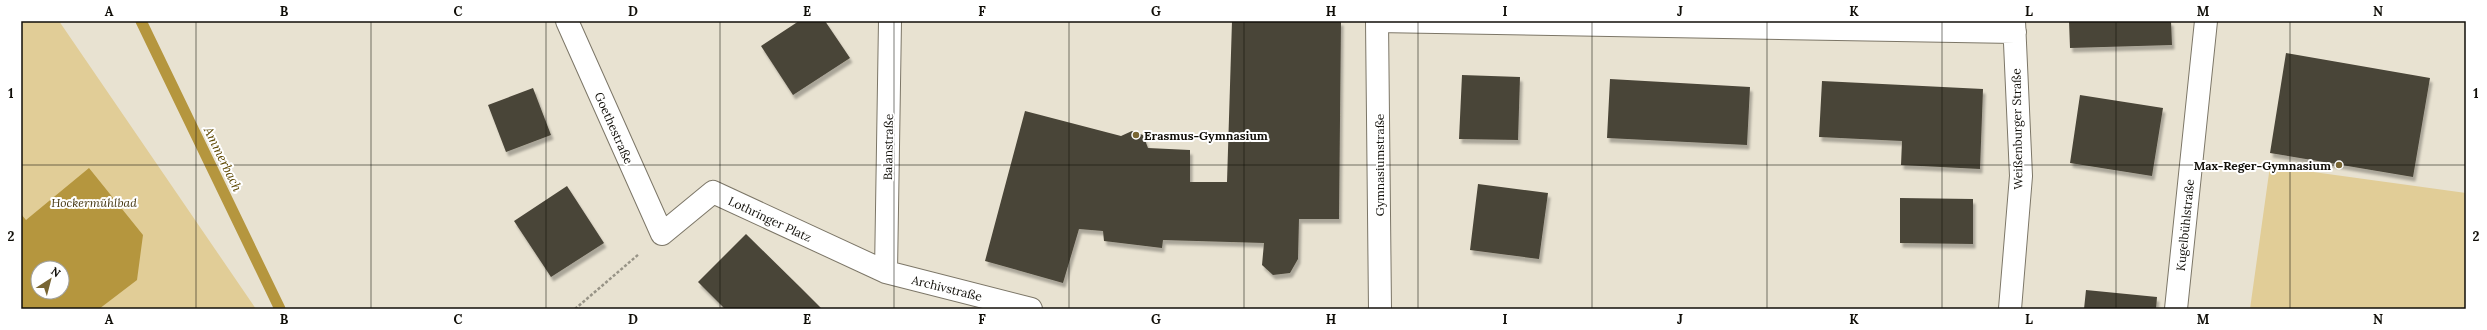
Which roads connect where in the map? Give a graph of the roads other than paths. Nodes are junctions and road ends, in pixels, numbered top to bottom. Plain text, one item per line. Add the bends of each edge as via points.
1 (567, 21) edge
2 (890, 21) edge
3 (1378, 21) edge
4 (2206, 21) edge
5 (2014, 26) edge
6 (662, 234) joint
7 (886, 272) junction
8 (1032, 309) edge
9 (1380, 309) edge
10 (2010, 309) edge
11 (2176, 309) edge

1 - 6 street, Goethestraße
2 - 7 street, Balanstraße
3 - 5 street, Gymnasiumstraße
3 - 9 street, Gymnasiumstraße
4 - 11 street, Kugelbühlstraße
5 - 10 street, Weißenburger Straße via 2021,176
6 - 7 street, Lothringer Platz via 713,192
7 - 8 street, Archivstraße

